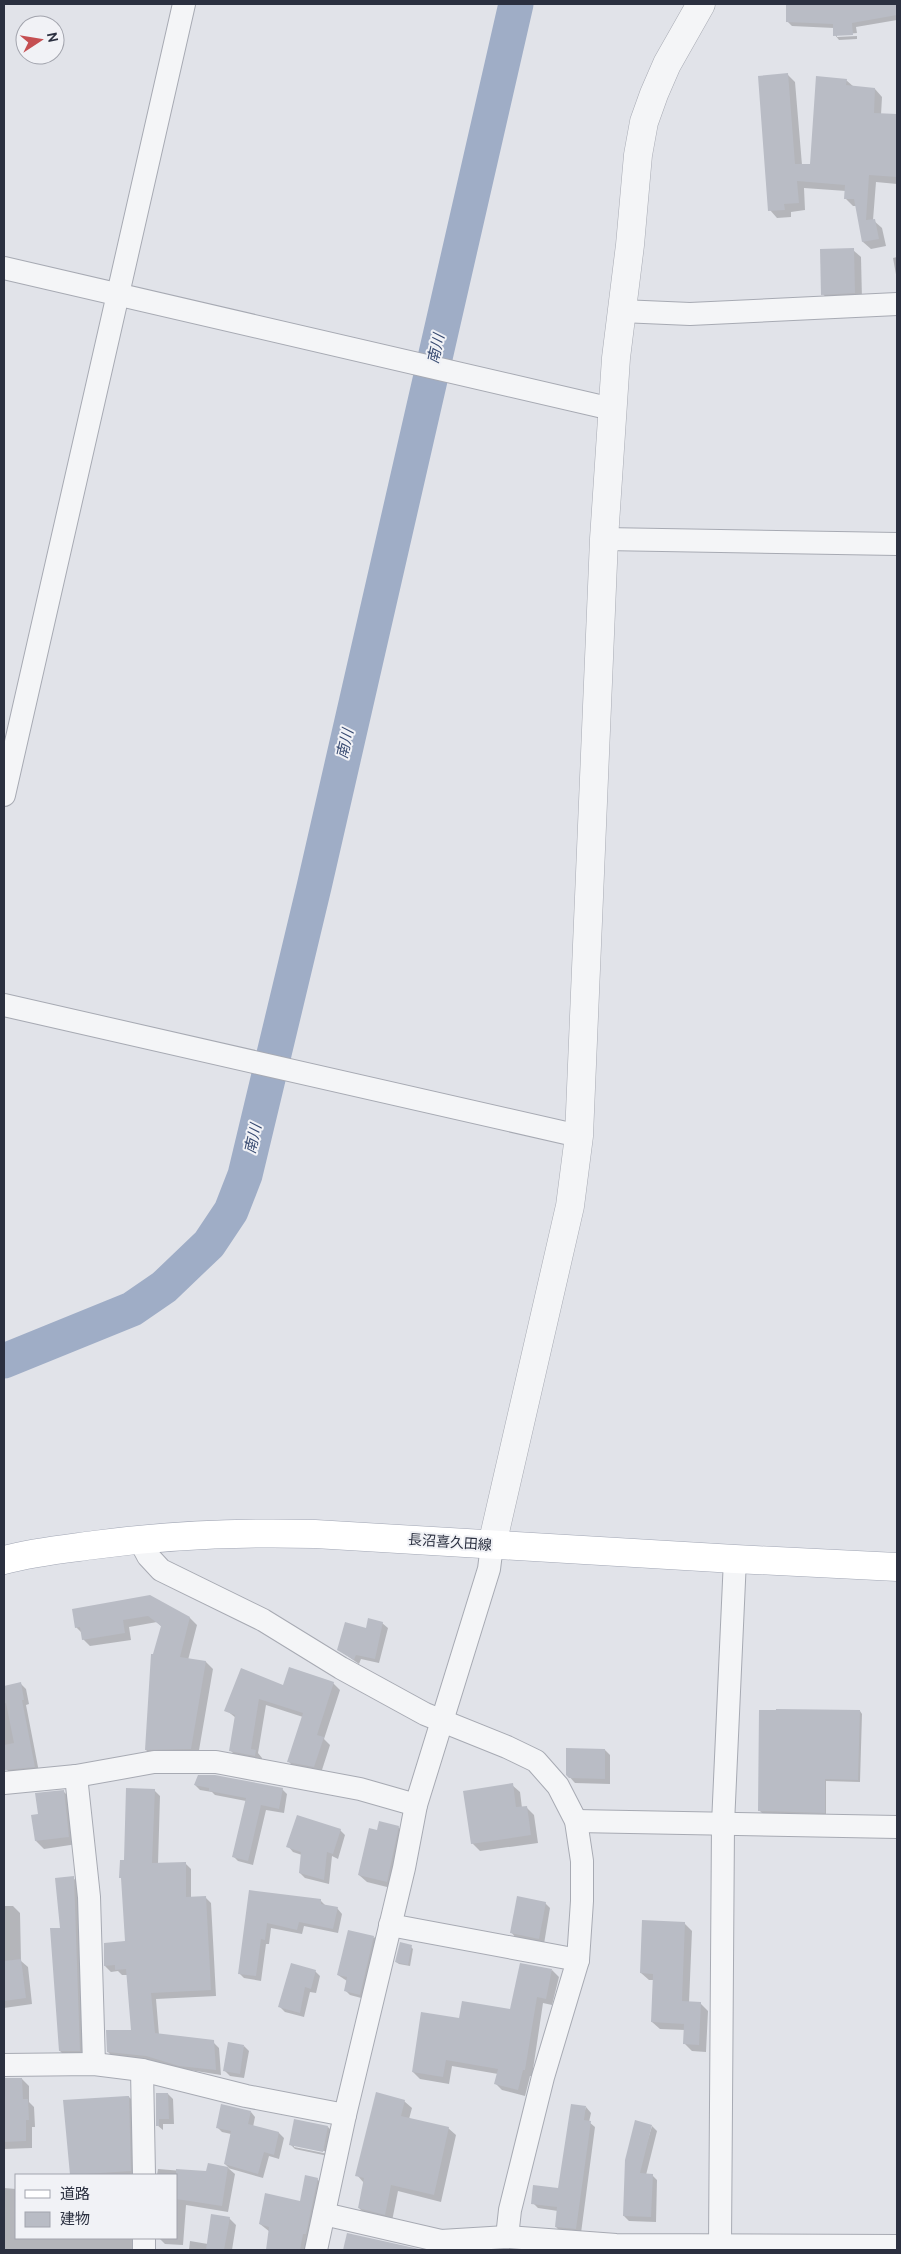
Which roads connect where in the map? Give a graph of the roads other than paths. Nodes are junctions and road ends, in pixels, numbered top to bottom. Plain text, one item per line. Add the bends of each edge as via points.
1 (184, 4) edge
2 (701, 4) edge
3 (4, 268) edge
4 (118, 295) junction
5 (897, 304) edge
6 (621, 311) junction
7 (612, 409) junction
8 (604, 539) junction
9 (897, 544) edge
10 (4, 794) edge
11 (4, 1005) edge
12 (579, 1136) junction
13 (139, 1539) junction
14 (492, 1545) junction
15 (735, 1559) junction
16 (4, 1560) edge
17 (897, 1567) edge
18 (443, 1722) junction
19 (76, 1776) junction
20 (4, 1783) edge
21 (416, 1805) junction
22 (576, 1821) junction
23 (722, 1824) junction
24 (897, 1827) edge
25 (390, 1925) junction
26 (578, 1960) junction
27 (94, 2064) junction
28 (4, 2065) edge
29 (142, 2070) junction
30 (345, 2115) junction
31 (144, 2174) edge
32 (324, 2214) junction
33 (507, 2237) junction
34 (731, 2246) edge
35 (897, 2246) edge
36 (616, 2248) edge
37 (316, 2250) edge

1 - 4 street
2 - 6 street via 667,64 644,122
3 - 4 street
4 - 7 street
4 - 10 street
5 - 6 street via 690,314
6 - 7 street
7 - 8 street
8 - 9 street
8 - 12 street
11 - 12 street
12 - 14 street via 570,1206
13 - 14 main road, 長沼喜久田線 via 250,1532
13 - 16 main road, 長沼喜久田線 via 26,1554
13 - 18 street via 161,1570 263,1620 341,1668
14 - 15 main road, 長沼喜久田線
14 - 18 street via 489,1569
15 - 17 main road, 長沼喜久田線
15 - 23 street
18 - 21 street
18 - 22 street via 536,1761 558,1786
19 - 20 street
19 - 21 street via 154,1762 216,1762 360,1789
19 - 27 street via 89,1897
21 - 25 street
22 - 23 street
22 - 26 street via 582,1861
23 - 24 street
23 - 34 street
25 - 26 street
25 - 30 street
26 - 33 street via 543,2077 510,2210
27 - 28 street
27 - 29 street
29 - 30 street via 246,2096
29 - 31 street
30 - 32 street
32 - 33 street via 441,2241
32 - 37 street
33 - 36 street
34 - 35 street
34 - 36 street

